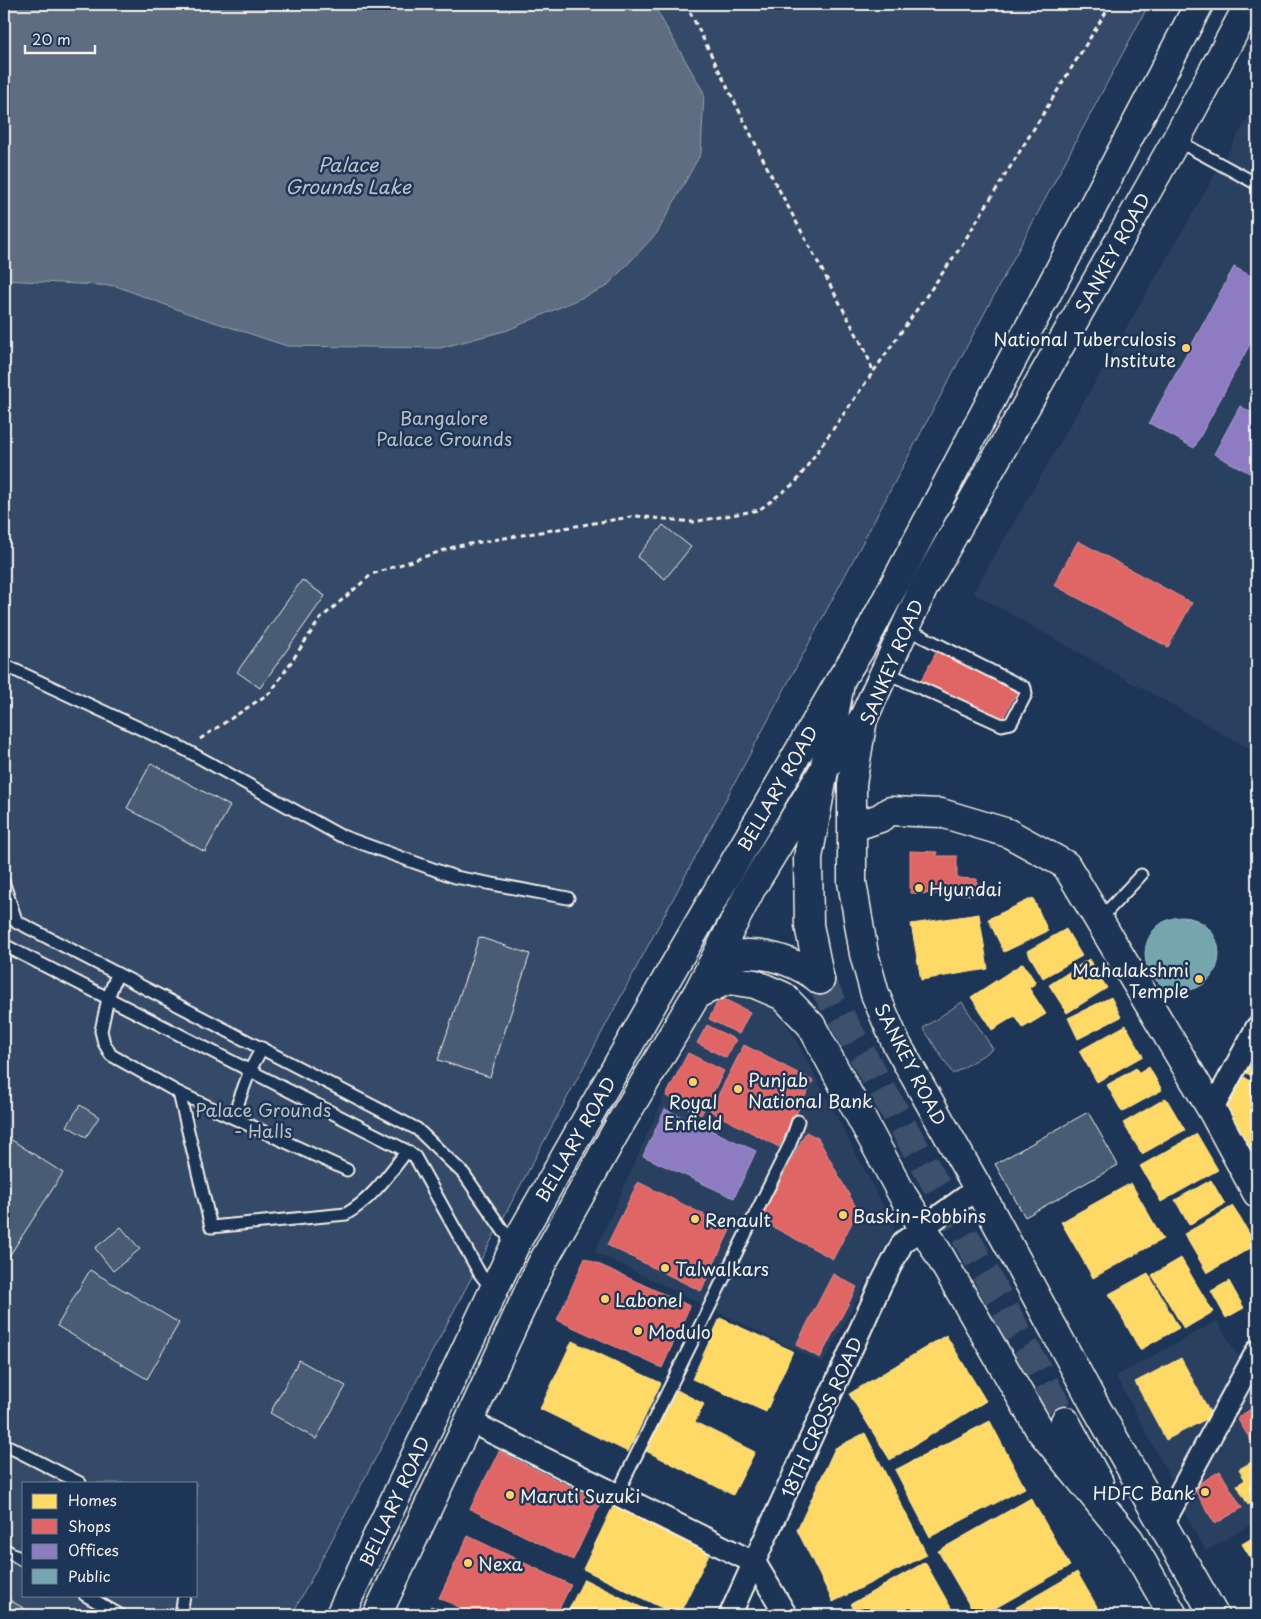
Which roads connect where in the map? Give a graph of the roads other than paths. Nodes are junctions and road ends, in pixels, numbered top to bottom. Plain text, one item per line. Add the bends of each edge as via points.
1 (1200, 4) edge
2 (1249, 4) edge
3 (1176, 140) junction
4 (1257, 184) edge
5 (905, 628) junction
6 (4, 665) edge
7 (885, 672) junction
8 (841, 679) junction
9 (863, 719) junction
10 (825, 768) junction
11 (853, 826) junction
12 (1141, 875) dead end
13 (4, 884) edge
14 (568, 898) dead end
15 (4, 915) edge
16 (1098, 920) junction
17 (17, 923) junction
18 (4, 945) edge
19 (712, 965) junction
20 (117, 974) junction
21 (697, 994) junction
22 (108, 998) junction
23 (1257, 1027) edge
24 (262, 1048) junction
25 (250, 1070) junction
26 (179, 1093) junction
27 (1212, 1110) junction
28 (232, 1117) junction
29 (798, 1121) dead end
30 (407, 1151) junction
31 (347, 1170) dead end
32 (978, 1188) junction
33 (1257, 1193) edge
34 (923, 1227) junction
35 (516, 1243) junction
36 (493, 1290) junction
37 (1257, 1351) edge
38 (470, 1421) junction
39 (1066, 1421) tunnel mouth
40 (4, 1444) edge
41 (78, 1482) edge
42 (617, 1494) junction
43 (1163, 1524) junction
44 (1130, 1539) junction
45 (4, 1550) edge
46 (22, 1560) edge
47 (755, 1563) junction
48 (87, 1596) edge
49 (184, 1596) edge
50 (120, 1615) edge
51 (181, 1615) edge
52 (340, 1615) edge
53 (377, 1615) edge
54 (730, 1615) edge
55 (786, 1615) edge
56 (1173, 1615) edge
57 (1214, 1615) edge

1 - 8 main road, SANKEY ROAD via 861,648
2 - 3 main road, SANKEY ROAD
3 - 4 lane
3 - 5 main road, SANKEY ROAD via 929,579
5 - 7 main road, SANKEY ROAD
5 - 7 lane via 1026,688 1026,694 1011,723 1002,725
6 - 14 lane via 184,749 340,836 455,877
7 - 9 main road, SANKEY ROAD
8 - 10 main road
8 - 35 main road, BELLARY ROAD
9 - 10 main road, BELLARY ROAD
9 - 11 main road, SANKEY ROAD via 852,784
10 - 19 main road, BELLARY ROAD via 751,889
10 - 19 main road via 808,858 809,925 820,980 806,969 774,957 743,953
11 - 16 main road via 880,818 890,811 941,813 1008,833 1066,865
11 - 32 main road, SANKEY ROAD via 852,882 864,954 875,994 896,1043
12 - 16 lane
13 - 17 lane
15 - 17 lane
16 - 27 main road
17 - 20 lane
18 - 22 lane
19 - 21 main road, BELLARY ROAD
20 - 22 lane
20 - 24 lane
21 - 34 main road via 728,980 755,984 783,996 811,1025
21 - 38 main road, BELLARY ROAD via 541,1265
22 - 25 lane
22 - 26 lane via 101,1031 111,1054
23 - 27 street
24 - 25 lane
24 - 35 lane via 417,1129 464,1174 504,1232
25 - 28 lane
25 - 30 lane
26 - 28 lane
26 - 30 lane via 211,1227 346,1214 370,1197
27 - 33 main road
28 - 31 lane
29 - 42 lane via 786,1153
30 - 36 lane via 415,1158 480,1274
32 - 34 street, 18TH CROSS ROAD
32 - 43 main road, SANKEY ROAD
34 - 44 main road via 1040,1430
34 - 47 street, 18TH CROSS ROAD via 904,1242 881,1284
35 - 36 main road, BELLARY ROAD
36 - 52 main road, BELLARY ROAD
37 - 43 street
38 - 42 street
38 - 53 main road, BELLARY ROAD
39 - 44 main road
40 - 41 lane
42 - 47 street
43 - 57 main road, SANKEY ROAD
44 - 56 main road
45 - 46 lane
47 - 54 street, 18TH CROSS ROAD
47 - 55 street
48 - 50 lane
49 - 51 lane

